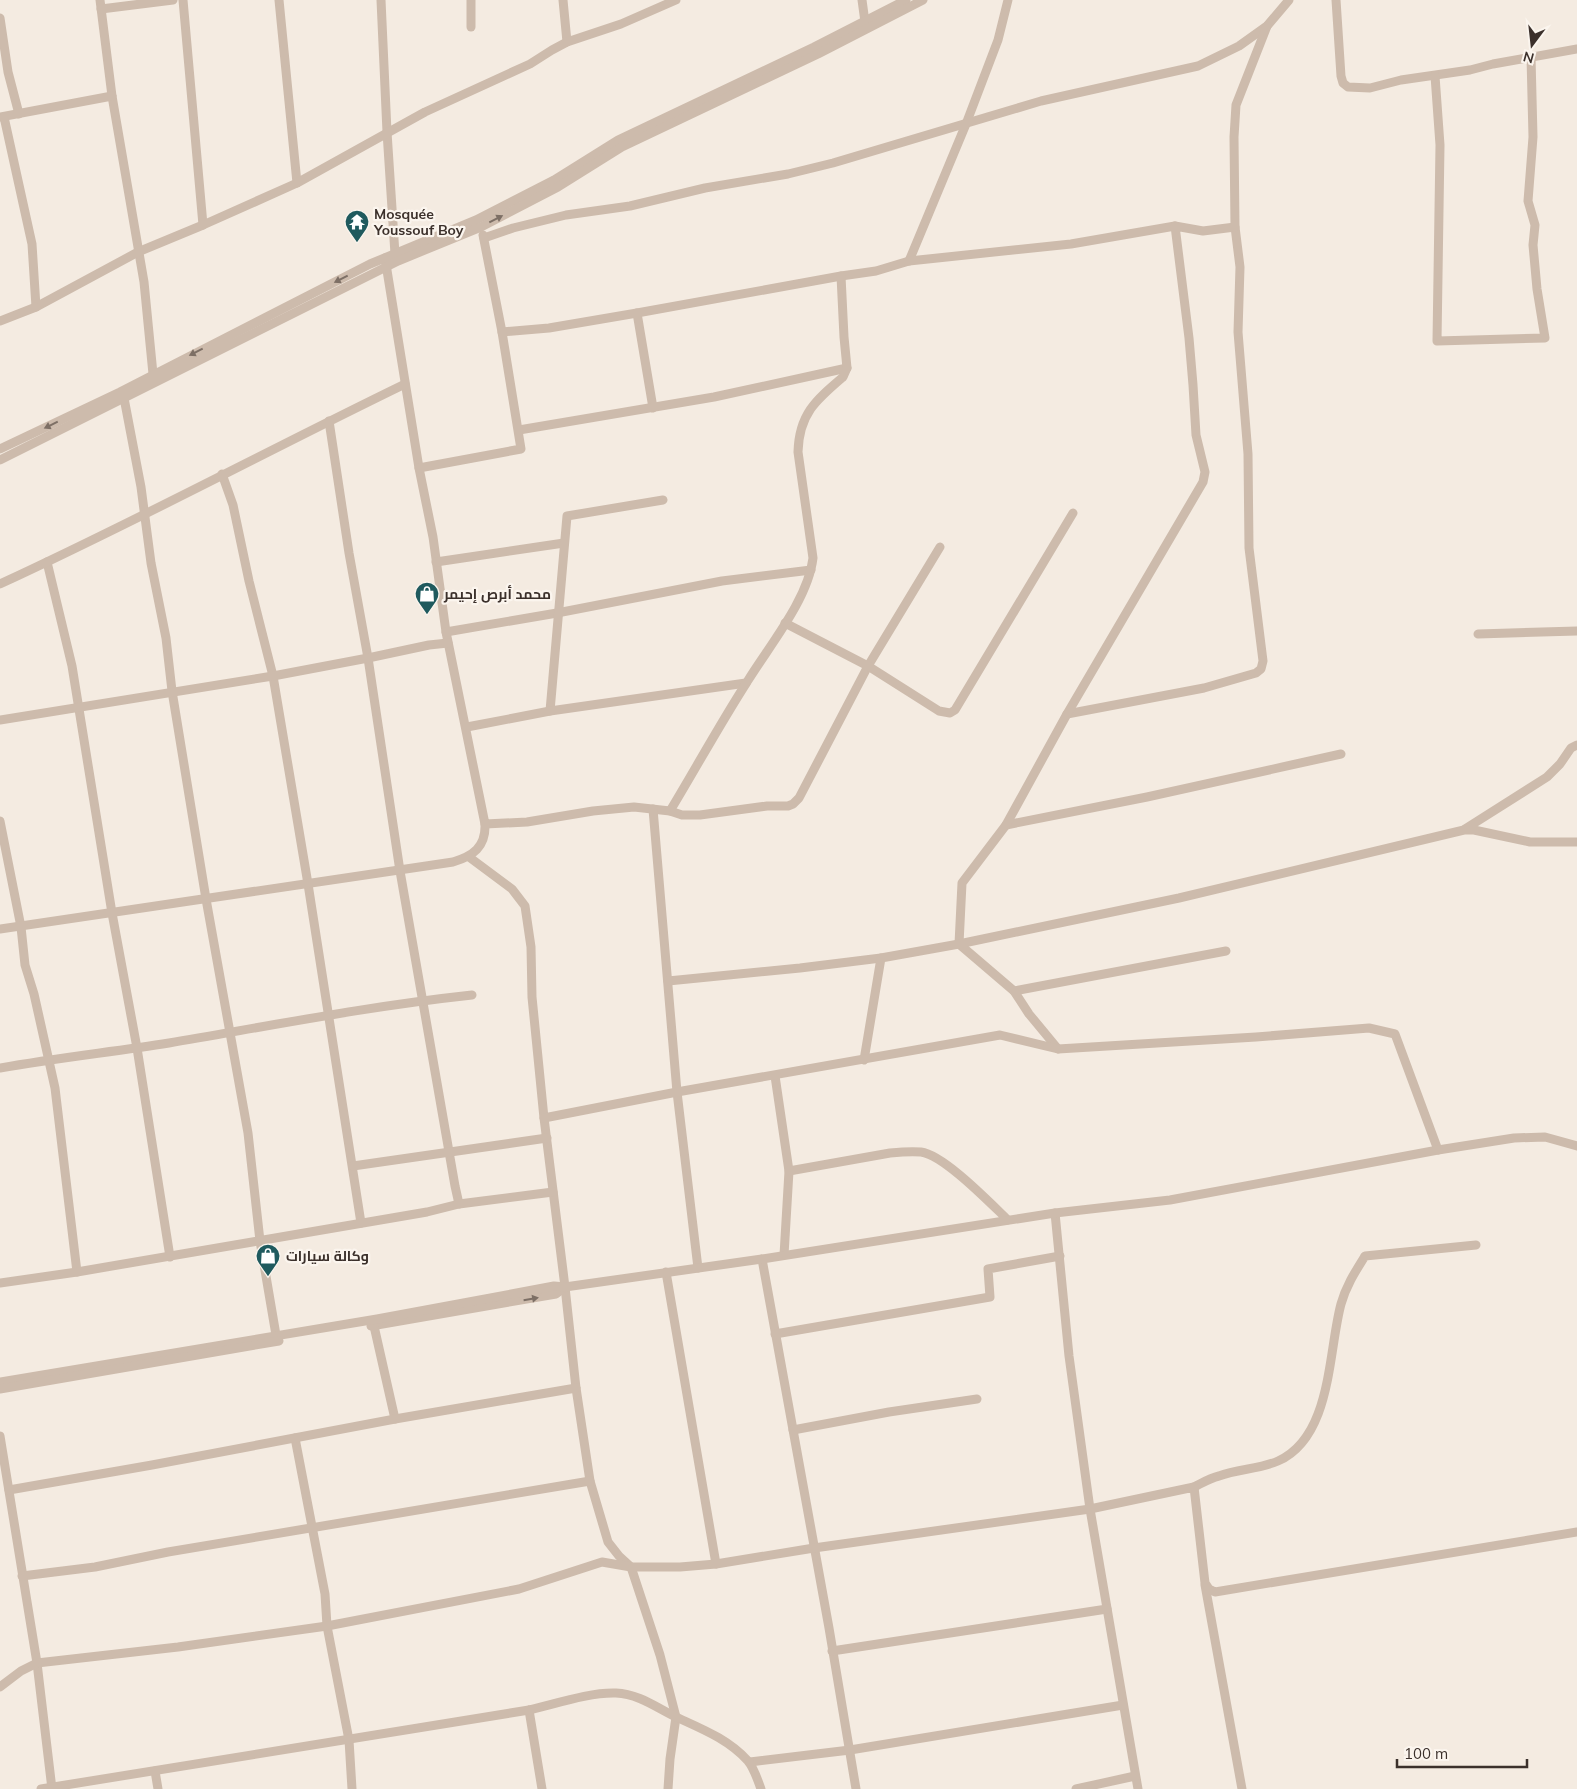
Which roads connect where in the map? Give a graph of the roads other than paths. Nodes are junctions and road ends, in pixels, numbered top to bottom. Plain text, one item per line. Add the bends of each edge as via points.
1 (173, 0) edge
2 (183, 0) edge
3 (279, 0) edge
4 (381, 0) edge
5 (471, 0) edge
6 (563, 0) edge
7 (652, 0) edge
8 (676, 0) edge
9 (862, 0) edge
10 (906, 0) edge
11 (923, 0) edge
12 (1008, 0) edge
13 (1288, 0) edge
14 (1336, 0) edge
15 (100, 4) edge
16 (653, 10) junction
17 (0, 18) edge
18 (865, 22) junction
19 (1267, 26) junction
20 (471, 27) dead end
21 (568, 42) junction
22 (1577, 50) edge
23 (1531, 56) junction
24 (1435, 76) junction
25 (112, 96) junction
26 (19, 114) junction
27 (2, 117) edge
28 (966, 124) junction
29 (387, 132) junction
30 (297, 183) junction
31 (203, 225) junction
32 (1174, 226) junction
33 (481, 227) junction
34 (1235, 228) junction
35 (484, 238) junction
36 (138, 252) junction
37 (395, 254) junction
38 (909, 261) junction
39 (386, 263) junction
40 (841, 276) junction
41 (36, 307) junction
42 (636, 314) junction
43 (0, 322) edge
44 (502, 332) junction
45 (847, 368) junction
46 (153, 374) junction
47 (405, 384) junction
48 (124, 398) junction
49 (653, 408) junction
50 (329, 421) junction
51 (519, 430) junction
52 (0, 450) edge
53 (0, 460) edge
54 (419, 468) junction
55 (222, 474) junction
56 (663, 500) dead end
57 (1073, 513) dead end
58 (144, 516) junction
59 (564, 543) junction
60 (940, 547) dead end
61 (47, 562) junction
62 (436, 562) junction
63 (811, 570) junction
64 (0, 584) edge
65 (557, 614) junction
66 (785, 624) junction
67 (1577, 631) edge
68 (446, 632) junction
69 (1478, 634) dead end
70 (448, 643) junction
71 (368, 658) junction
72 (868, 666) junction
73 (273, 676) junction
74 (746, 683) junction
75 (172, 691) junction
76 (78, 708) junction
77 (550, 711) junction
78 (1067, 714) junction
79 (0, 720) edge
80 (466, 727) junction
81 (1577, 745) edge
82 (1341, 754) dead end
83 (653, 809) junction
84 (670, 811) junction
85 (0, 821) edge
86 (485, 824) junction
87 (1006, 825) junction
88 (1464, 830) junction
89 (1577, 842) edge
90 (469, 857) junction
91 (400, 871) junction
92 (308, 884) junction
93 (206, 899) junction
94 (112, 913) junction
95 (21, 927) junction
96 (0, 930) edge
97 (959, 944) junction
98 (1226, 951) dead end
99 (881, 958) junction
100 (668, 981) junction
101 (1014, 991) junction
102 (472, 995) dead end
103 (422, 1000) junction
104 (329, 1015) junction
105 (229, 1032) junction
106 (137, 1048) junction
107 (1058, 1050) junction
108 (48, 1059) junction
109 (864, 1060) junction
110 (0, 1068) edge
111 (775, 1076) junction
112 (677, 1092) junction
113 (544, 1118) junction
114 (547, 1138) junction
115 (1577, 1146) edge
116 (1438, 1150) junction
117 (449, 1152) junction
118 (352, 1166) junction
119 (789, 1171) junction
120 (553, 1192) junction
121 (459, 1204) junction
122 (1055, 1213) junction
123 (1008, 1220) junction
124 (361, 1223) junction
125 (260, 1241) junction
126 (1476, 1245) dead end
127 (784, 1255) junction
128 (170, 1256) junction
129 (1060, 1256) junction
130 (762, 1259) junction
131 (698, 1268) junction
132 (77, 1272) junction
133 (666, 1272) junction
134 (0, 1283) edge
135 (565, 1286) junction
136 (374, 1326) junction
137 (775, 1334) junction
138 (276, 1335) junction
139 (0, 1382) edge
140 (576, 1388) junction
141 (0, 1389) edge
142 (977, 1399) dead end
143 (395, 1419) junction
144 (793, 1430) junction
145 (0, 1436) edge
146 (295, 1438) junction
147 (590, 1482) junction
148 (1194, 1487) junction
149 (10, 1490) junction
150 (1090, 1509) junction
151 (313, 1527) junction
152 (1577, 1532) edge
153 (814, 1548) junction
154 (716, 1564) junction
155 (631, 1567) junction
156 (22, 1576) junction
157 (1205, 1583) junction
158 (1106, 1609) junction
159 (327, 1626) junction
160 (832, 1651) junction
161 (38, 1663) junction
162 (0, 1687) edge
163 (1123, 1704) junction
164 (529, 1710) junction
165 (676, 1717) junction
166 (349, 1740) junction
167 (850, 1750) junction
168 (750, 1762) junction
169 (155, 1771) junction
170 (1135, 1776) junction
171 (52, 1788) edge
172 (42, 1789) edge
173 (158, 1789) edge
174 (352, 1789) edge
175 (542, 1789) edge
176 (668, 1789) edge
177 (761, 1789) edge
178 (856, 1789) edge
179 (1076, 1789) edge
180 (1138, 1789) edge
181 (1242, 1789) edge

1 - 15 street
2 - 31 street
3 - 30 street
4 - 29 street
5 - 20 street
6 - 21 street
7 - 16 street
8 - 16 street
9 - 18 street
10 - 18 street
33 -> 11 street via 558,187 622,147
12 - 28 street via 998,40
13 - 19 street
14 - 24 street via 1343,83 1353,88 1370,88
15 - 25 street
16 - 21 street
17 - 26 street via 8,72
18 - 37 street via 618,140 554,180 476,220
19 - 28 street via 1239,46 1198,66 1041,101
19 - 34 street via 1236,105
21 - 29 street via 530,64
22 - 23 street
23 - 24 street
23 - 24 street via 1533,137 1528,201 1535,225 1536,290 1546,338 1437,341 1440,128
25 - 26 street
25 - 36 street
26 - 27 street
27 - 41 street via 32,244
28 - 35 street via 788,174 705,188 630,206 566,215
28 - 38 street
29 - 30 street
29 - 37 street
30 - 31 street
31 - 36 street
32 - 34 street via 1203,230
32 - 38 street via 1071,244
32 - 78 street via 1194,385 1196,435 1205,472 1203,482
33 - 35 street
33 - 39 street
34 - 78 street via 1240,267 1238,332 1248,454 1249,548 1263,661 1261,668 1256,673 1204,688
35 - 44 street
36 - 41 street
36 - 46 street
37 - 39 street
38 - 40 street via 876,271
39 -> 46 street via 370,264
39 - 47 street
39 - 48 street
40 - 42 street
40 - 45 street
41 - 43 street
42 - 44 street
42 - 49 street
44 - 51 street
45 - 49 street
45 - 63 street via 843,377 813,404 798,442 813,558
46 -> 52 street
47 - 50 street
47 - 54 street
48 - 53 street
48 - 58 street
49 - 51 street
50 - 55 street
50 - 71 street
51 - 54 street via 520,449
54 - 62 street
55 - 58 street
55 - 73 street via 233,504
56 - 59 street via 567,516
57 - 72 street via 955,710 950,713 939,711
58 - 61 street
58 - 75 street
59 - 62 street
59 - 65 street
60 - 72 street
61 - 64 street
61 - 76 street via 72,666
62 - 68 street
63 - 65 street via 722,581
63 - 66 street
65 - 68 street
65 - 77 street
66 - 72 street
66 - 74 street
67 - 69 street
68 - 70 street
70 - 71 street
70 - 80 street
71 - 73 street
71 - 91 street
72 - 84 street via 793,804 700,815
73 - 75 street
73 - 92 street
74 - 77 street
74 - 84 street
75 - 76 street
75 - 93 street
76 - 79 street
76 - 94 street
77 - 80 street
78 - 87 street
80 - 86 street
81 - 88 street via 1547,778
82 - 87 street
83 - 84 street
83 - 86 street via 593,811 527,822
83 - 100 street
85 - 95 street
86 - 90 street via 478,850
87 - 97 street via 962,884
88 - 89 street via 1530,842
88 - 97 street via 1179,898
90 - 91 street
90 - 113 street via 512,889 524,906 531,948 532,997
91 - 92 street
91 - 103 street
92 - 93 street
92 - 104 street
93 - 94 street
93 - 105 street
94 - 95 street
94 - 106 street
95 - 96 street
95 - 108 street via 25,965
97 - 99 street
97 - 101 street
98 - 101 street
99 - 100 street
99 - 109 street
100 - 112 street
101 - 107 street
102 - 103 street
103 - 104 street
103 - 117 street
104 - 105 street
104 - 118 street
105 - 106 street
105 - 125 street via 248,1133
106 - 108 street
106 - 128 street
107 - 109 street via 1000,1035
107 - 116 street via 1369,1028 1395,1034
108 - 110 street
108 - 132 street via 61,1130
109 - 111 street
111 - 112 street
111 - 119 street
112 - 113 street
112 - 131 street
113 - 114 street
114 - 117 street
114 - 120 street
115 - 116 street via 1544,1137 1514,1138
116 - 122 street via 1170,1200
117 - 118 street
117 - 121 street
118 - 124 street
119 - 123 street via 890,1153 923,1152 942,1160
119 - 127 street
120 - 121 street
120 - 135 street
121 - 124 street
122 - 123 street
122 - 129 street
123 - 127 street
124 - 125 street
125 - 128 street
125 - 138 street
126 - 148 street via 1365,1256 1349,1281 1341,1302 1324,1399 1299,1446 1278,1461 1217,1476
127 - 130 street
128 - 132 street
129 - 137 street via 988,1269 990,1297
129 - 150 street
130 - 131 street
130 - 137 street
131 - 133 street
132 - 134 street
133 - 135 street
133 - 154 street
136 -> 135 street via 556,1294
135 - 138 street
135 - 140 street
136 - 141 street
136 - 143 street
137 - 144 street
138 - 139 street
140 - 143 street
140 - 147 street
142 - 144 street
143 - 146 street
144 - 153 street
145 - 149 street
146 - 149 street
146 - 151 street
147 - 151 street
147 - 155 street via 608,1542
148 - 150 street
148 - 157 street
149 - 156 street
150 - 153 street
150 - 158 street
151 - 156 street
151 - 159 street via 326,1594
152 - 157 street via 1215,1592
153 - 154 street
153 - 160 street
154 - 155 street
155 - 159 street via 602,1562 519,1589
155 - 165 street
156 - 161 street
157 - 181 street
158 - 160 street
158 - 163 street
159 - 161 street
159 - 166 street
160 - 167 street
161 - 162 street
161 - 171 street
163 - 167 street
163 - 170 street
164 - 165 street via 614,1693 641,1698
164 - 166 street
164 - 175 street
165 - 168 street via 728,1743
165 - 176 street
166 - 169 street
166 - 174 street
167 - 168 street
167 - 178 street
168 - 177 street
169 - 171 street
169 - 173 street
170 - 179 street
170 - 180 street
171 - 172 street

